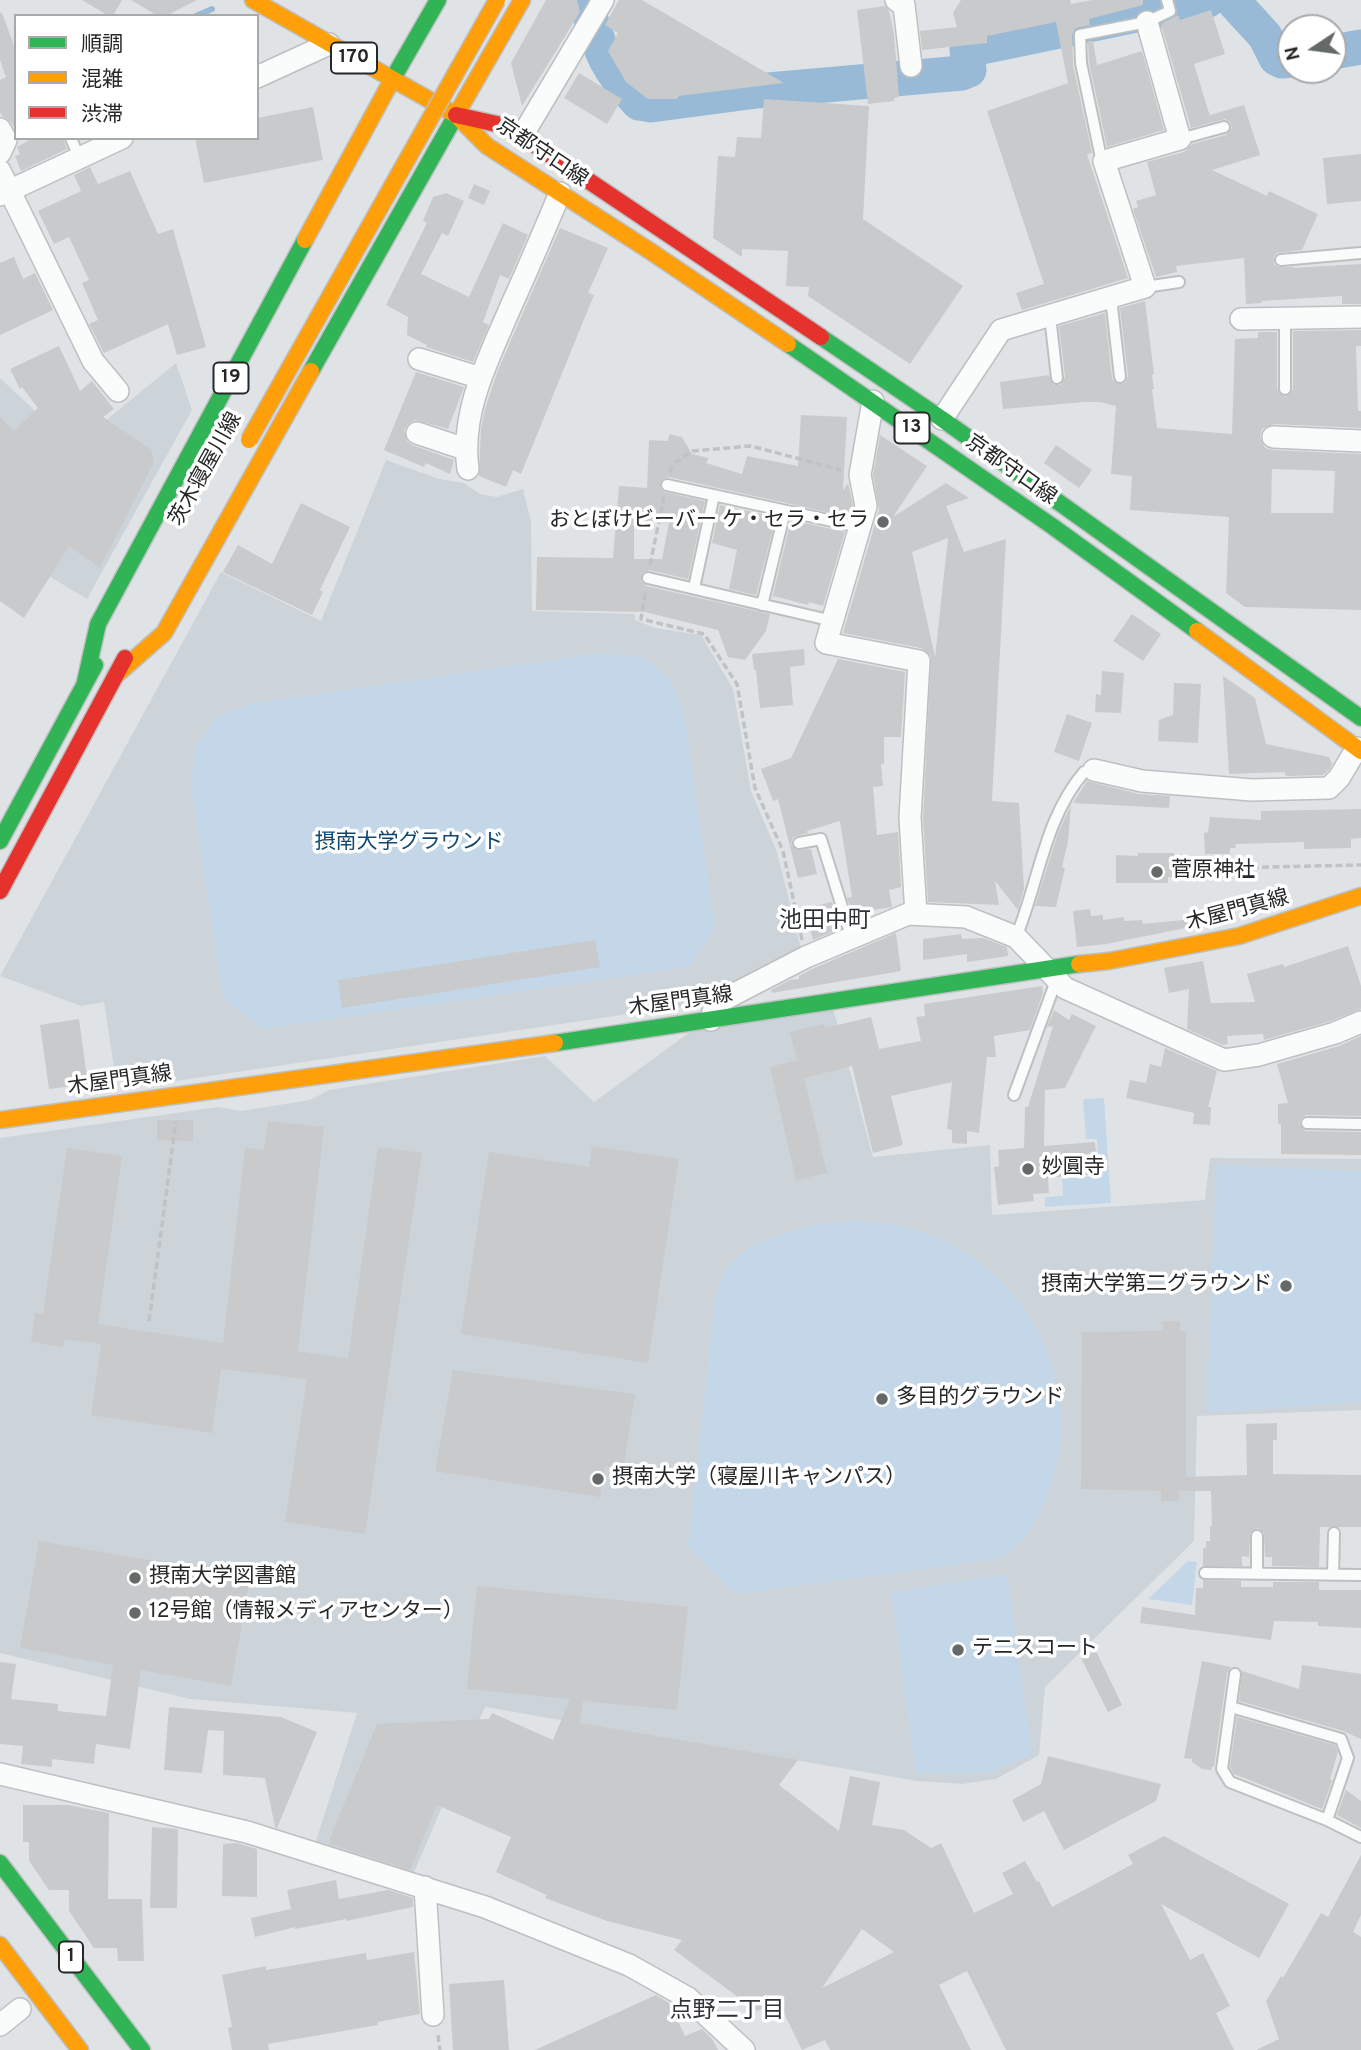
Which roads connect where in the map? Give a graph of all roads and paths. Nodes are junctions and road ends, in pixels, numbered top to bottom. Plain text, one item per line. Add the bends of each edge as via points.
1 (253, 0) edge
2 (438, 0) edge
3 (497, 0) edge
4 (522, 0) edge
5 (896, 0) edge
6 (1168, 4) edge
7 (595, 13) edge
8 (1147, 22) junction
9 (329, 44) junction
10 (911, 66) dead end
11 (259, 76) edge
12 (392, 80) junction
13 (424, 83) dead end
14 (411, 107) dead end
15 (456, 115) junction
16 (1224, 127) dead end
17 (0, 129) edge
18 (522, 136) junction
19 (1180, 139) junction
20 (113, 140) edge
21 (75, 148) edge
22 (0, 153) edge
23 (1104, 161) junction
24 (3, 185) edge
25 (560, 193) junction
26 (1361, 253) edge
27 (1281, 260) dead end
28 (1179, 282) dead end
29 (1145, 287) junction
30 (1111, 298) junction
31 (1050, 316) junction
32 (1361, 317) edge
33 (1285, 318) junction
34 (1241, 319) dead end
35 (419, 359) dead end
36 (1119, 377) dead end
37 (481, 378) junction
38 (1057, 378) dead end
39 (1285, 389) dead end
40 (118, 391) dead end
41 (873, 401) junction
42 (942, 419) junction
43 (417, 433) dead end
44 (1273, 437) dead end
45 (1361, 441) edge
46 (245, 446) dead end
47 (860, 475) junction
48 (667, 485) junction
49 (714, 495) junction
50 (785, 511) junction
51 (860, 527) junction
52 (648, 578) junction
53 (694, 588) junction
54 (762, 605) junction
55 (833, 621) junction
56 (142, 629) dead end
57 (112, 634) dead end
58 (115, 676) junction
59 (85, 682) junction
60 (1361, 718) edge
61 (1359, 749) edge
62 (1094, 770) joint
63 (0, 841) edge
64 (799, 843) dead end
65 (1361, 864) edge
66 (1178, 869) dead end
67 (0, 891) edge
68 (1361, 896) edge
69 (916, 909) junction
70 (849, 932) junction
71 (1016, 937) junction
72 (804, 948) dead end
73 (1050, 974) junction
74 (711, 1020) junction
75 (1361, 1022) edge
76 (1014, 1095) dead end
77 (177, 1110) dead end
78 (0, 1120) edge
79 (1307, 1123) dead end
80 (1361, 1124) edge
81 (149, 1321) dead end
82 (1334, 1533) dead end
83 (1257, 1536) dead end
84 (1205, 1573) dead end
85 (1257, 1574) junction
86 (1333, 1575) junction
87 (1361, 1576) edge
88 (1236, 1674) dead end
89 (1231, 1707) junction
90 (0, 1774) edge
91 (1327, 1820) junction
92 (1361, 1837) edge
93 (0, 1863) edge
94 (425, 1887) junction
95 (3, 1948) edge
96 (21, 2009) dead end
97 (433, 2015) dead end
98 (0, 2025) edge
99 (80, 2050) edge
100 (142, 2050) edge
101 (744, 2050) edge

1 - 9 main road, 170
2 - 12 main road, 170
3 - 46 main road, 茨木寝屋川線 / 19, bridge
4 - 15 main road
5 - 10 street via 904,5
6 - 8 lane
7 - 18 street
8 - 19 street
8 - 23 lane via 1080,35
9 - 11 street
9 - 12 main road, 170
12 - 15 main road, 170
12 - 59 main road, 19 via 98,624
13 - 14 main road
15 - 18 main road, 京都守口線 / 13 via 501,125
15 - 25 main road, 京都守口線 / 13 via 487,146
15 - 58 main road via 164,633
16 - 19 lane
17 - 22 street via 6,140
18 - 42 main road, 京都守口線 / 13
19 - 23 street
20 - 21 street
21 - 24 street
23 - 29 street
24 - 40 street via 93,361
25 - 37 street
25 - 41 main road, 京都守口線 / 13
26 - 27 lane
28 - 29 lane
29 - 30 street
30 - 31 street
30 - 36 lane
31 - 38 lane
31 - 42 street via 1001,330
32 - 33 street
33 - 34 street
33 - 39 lane
35 - 37 street
37 - 43 street via 469,416 467,459
41 - 47 street
41 - 61 main road, 京都守口線 / 13
42 - 60 main road, 京都守口線 / 13
44 - 45 street
47 - 48 path via 751,446 692,450 673,464
47 - 51 street via 866,506
48 - 49 lane
48 - 52 path
49 - 50 lane
49 - 53 lane
50 - 51 lane
50 - 54 lane
51 - 55 street
52 - 53 lane
52 - 72 path via 641,620 704,634 737,684 755,788 783,851
53 - 54 lane
54 - 55 lane
55 - 69 street via 826,643 919,661 910,818
56 - 58 main road
57 - 59 main road, 19
58 - 67 main road
59 - 63 main road, 19
61 - 62 street via 1329,788 1224,788 1142,781
62 - 71 lane via 1084,772 1070,788 1047,836
64 - 70 lane via 821,839
65 - 66 path
68 - 73 main road, 木屋門真線 via 1239,936
69 - 70 street
69 - 71 street via 966,917
70 - 74 street via 715,1004
71 - 73 street
73 - 74 main road, 木屋門真線
73 - 75 street via 1065,988 1224,1060 1259,1055
73 - 76 lane
74 - 78 main road, 木屋門真線
77 - 81 path
79 - 80 lane
82 - 86 lane
83 - 85 lane
84 - 85 lane
85 - 86 lane
86 - 87 lane
88 - 89 lane
89 - 91 lane via 1222,1769 1230,1782
89 - 91 lane via 1341,1739 1348,1758
90 - 94 street via 247,1832
91 - 92 lane
93 - 100 main road, 1
94 - 97 street
94 - 101 street via 629,1965 688,1998
95 - 99 main road, 1
96 - 98 street

